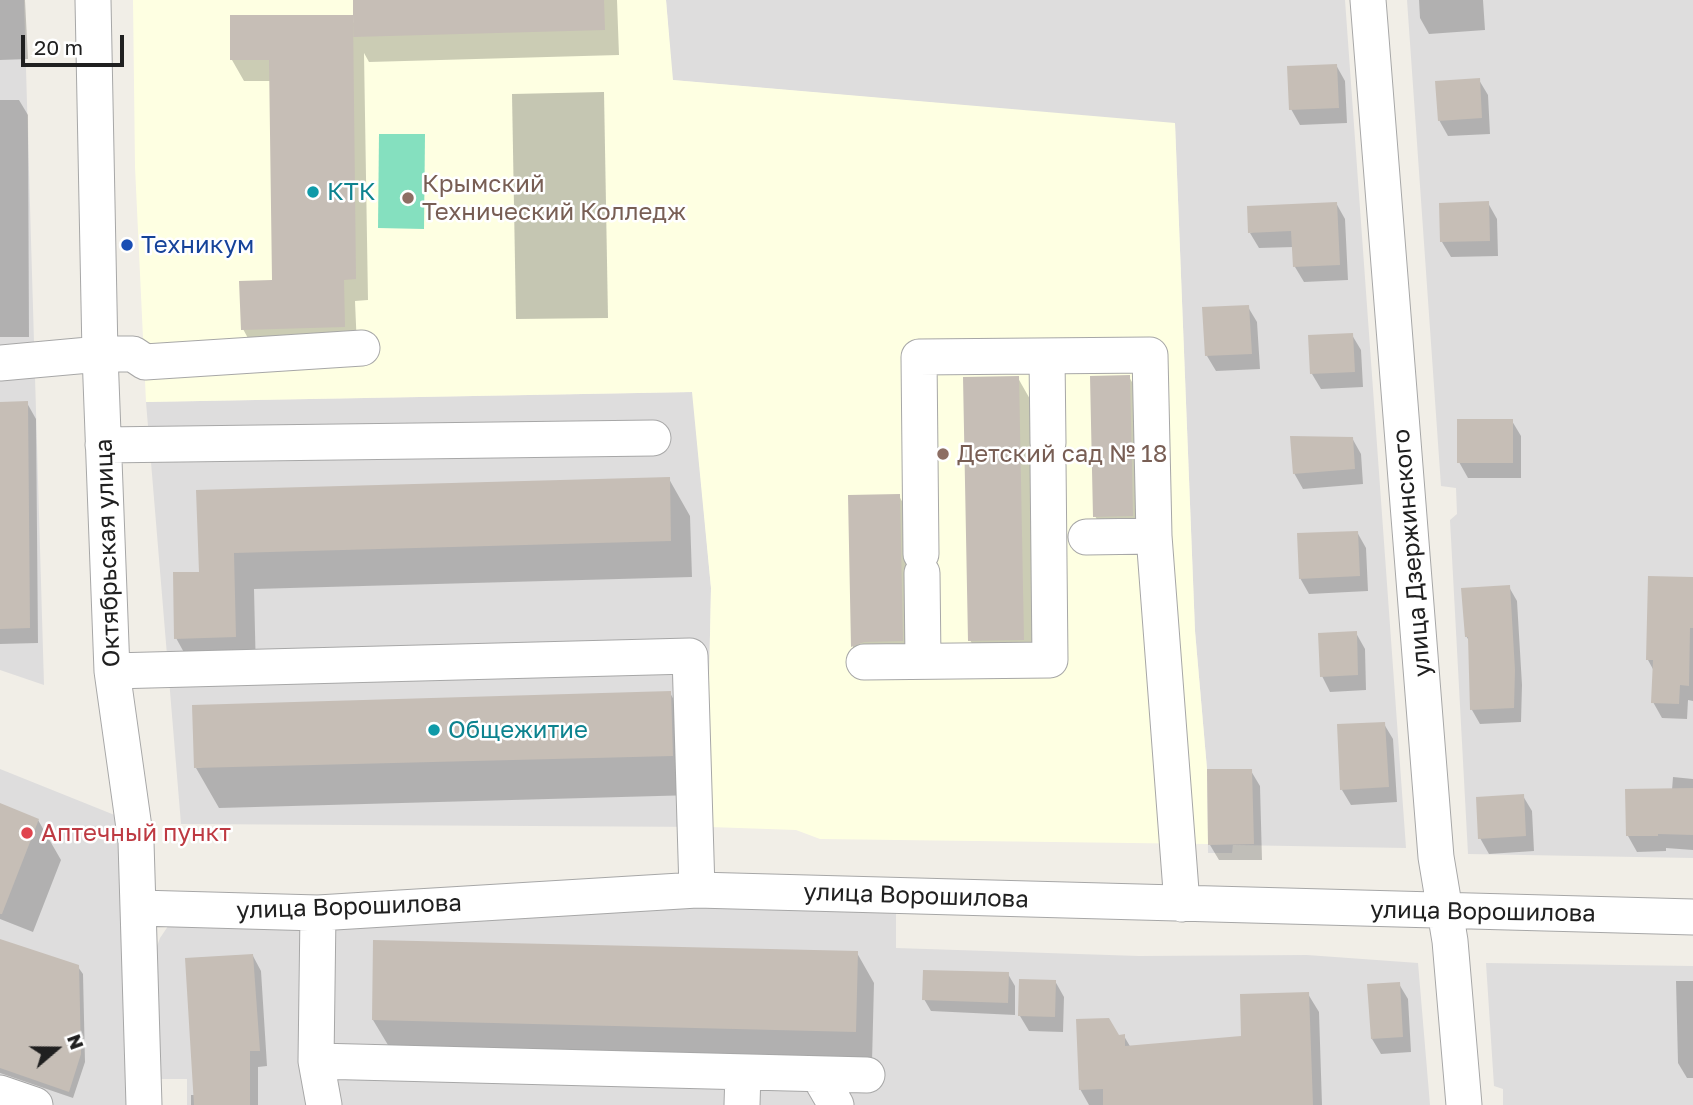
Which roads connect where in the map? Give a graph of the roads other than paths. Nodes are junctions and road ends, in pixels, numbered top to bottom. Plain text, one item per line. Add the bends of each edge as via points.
1 (93, 0) edge
2 (1368, 0) edge
3 (362, 348) dead end
4 (100, 354) junction
5 (1047, 356) junction
6 (0, 363) edge
7 (653, 439) dead end
8 (103, 445) junction
9 (1154, 536) junction
10 (1086, 537) dead end
11 (923, 661) junction
12 (863, 662) dead end
13 (112, 671) junction
14 (697, 890) junction
15 (1182, 904) junction
16 (139, 908) junction
17 (1445, 911) junction
18 (318, 913) junction
19 (1693, 917) edge
20 (316, 1061) junction
21 (818, 1074) junction
22 (867, 1075) dead end
23 (743, 1088) edge
24 (0, 1093) edge
25 (35, 1105) edge
26 (144, 1105) edge
27 (324, 1105) edge
28 (836, 1105) edge
29 (1464, 1105) edge

1 - 4 street, Октябрьская улица
2 - 17 street, улица Дзержинского via 1436,857
3 - 4 street via 145,362 133,354
4 - 6 street
4 - 8 street, Октябрьская улица
5 - 9 street via 1150,355
5 - 11 street via 1050,660
5 - 11 street via 919,357
7 - 8 street
8 - 13 street, Октябрьская улица
9 - 10 street
9 - 15 street
11 - 12 street
13 - 14 street via 690,656
13 - 16 street, Октябрьская улица via 136,842
14 - 15 street, улица Ворошилова
14 - 18 street, улица Ворошилова
15 - 17 street, улица Ворошилова
16 - 18 street, улица Ворошилова
16 - 26 street, Октябрьская улица
17 - 19 street, улица Ворошилова
17 - 29 street, улица Дзержинского
18 - 20 street
20 - 23 street
20 - 27 street
21 - 22 street
21 - 23 street
21 - 28 street
24 - 25 street

